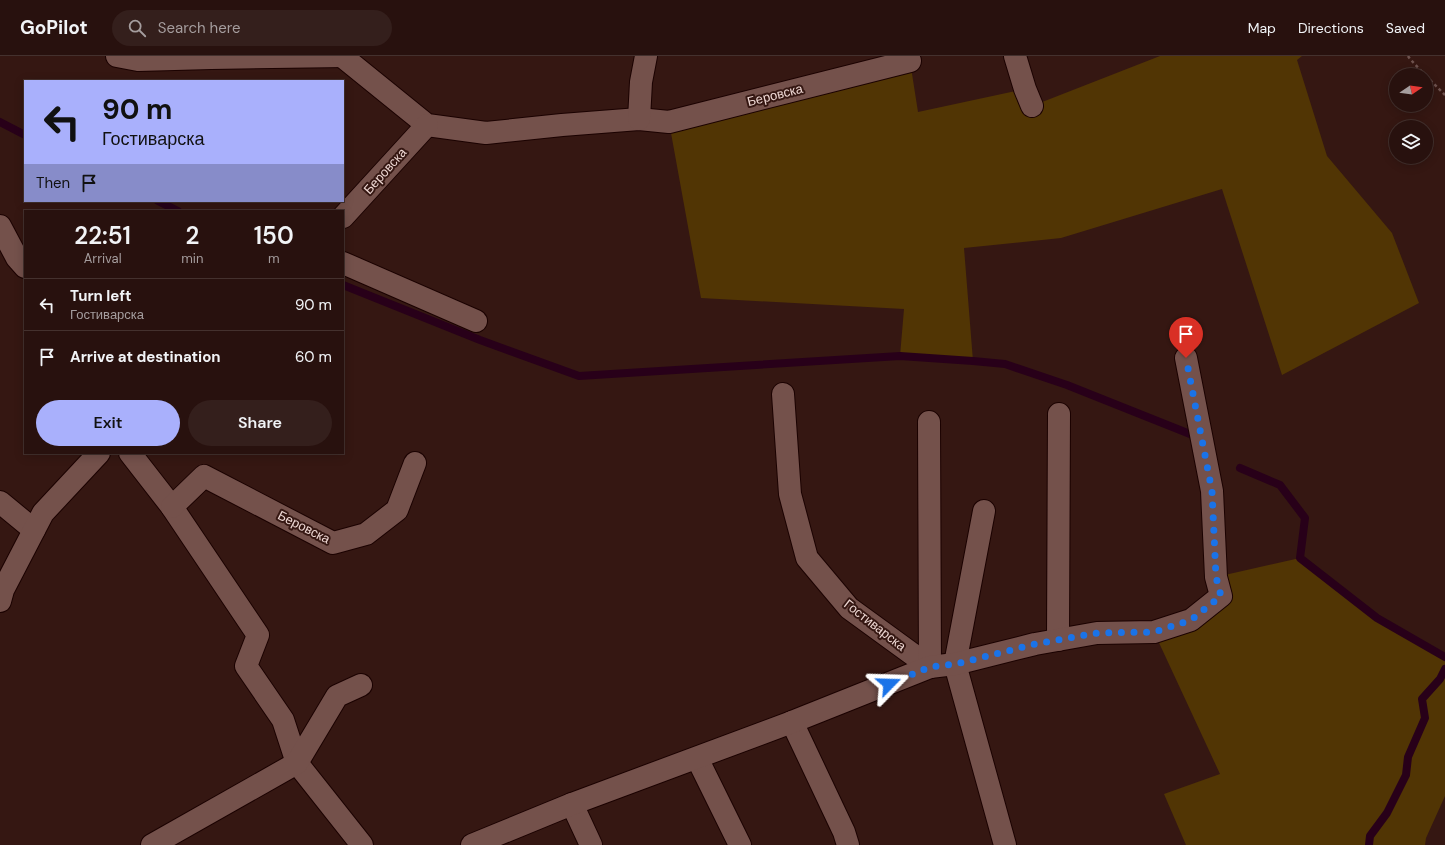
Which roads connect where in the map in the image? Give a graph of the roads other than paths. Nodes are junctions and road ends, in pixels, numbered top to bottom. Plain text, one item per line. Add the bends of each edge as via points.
1 (117, 56) edge
2 (344, 56) edge
3 (646, 56) edge
4 (1016, 56) edge
5 (910, 61) dead end
6 (1032, 106) dead end
7 (639, 119) junction
8 (427, 125) junction
9 (344, 217) edge
10 (0, 226) edge
11 (344, 263) edge
12 (24, 266) edge
13 (476, 321) dead end
14 (1186, 358) dead end
15 (783, 394) dead end
16 (1060, 414) dead end
17 (929, 422) dead end
18 (98, 454) edge
19 (131, 454) edge
20 (416, 463) dead end
21 (0, 502) edge
22 (172, 507) junction
23 (984, 511) dead end
24 (34, 530) junction
25 (1, 593) edge
26 (1058, 640) junction
27 (956, 664) junction
28 (930, 667) junction
29 (361, 685) dead end
30 (792, 722) junction
31 (698, 758) junction
32 (297, 763) junction
33 (572, 804) junction
34 (152, 845) edge
35 (362, 845) edge
36 (472, 845) edge
37 (591, 845) edge
38 (740, 845) edge
39 (848, 845) edge
40 (1006, 845) edge

1 - 2 street via 138,60
2 - 8 street
3 - 7 street via 641,82
4 - 6 street
5 - 7 street, Беровска via 669,122
7 - 8 street, Беровска via 486,133
8 - 9 street, Беровска
10 - 12 street
11 - 13 street
14 - 26 street via 1212,491 1216,577 1221,596 1191,620 1154,632 1097,633
15 - 28 street, Гостиварска via 790,494 807,558 849,608
16 - 26 street
17 - 28 street
18 - 24 street via 43,514
19 - 22 street
20 - 22 street, Беровска via 396,510 366,534 333,543 204,476
21 - 24 street
22 - 32 street via 258,635 246,666 283,720
23 - 27 street
24 - 25 street
26 - 27 street
27 - 28 street
27 - 40 street
28 - 30 street
29 - 32 street via 337,696
30 - 31 street
30 - 39 street
31 - 33 street
31 - 38 street
32 - 34 street
32 - 35 street
33 - 36 street
33 - 37 street

